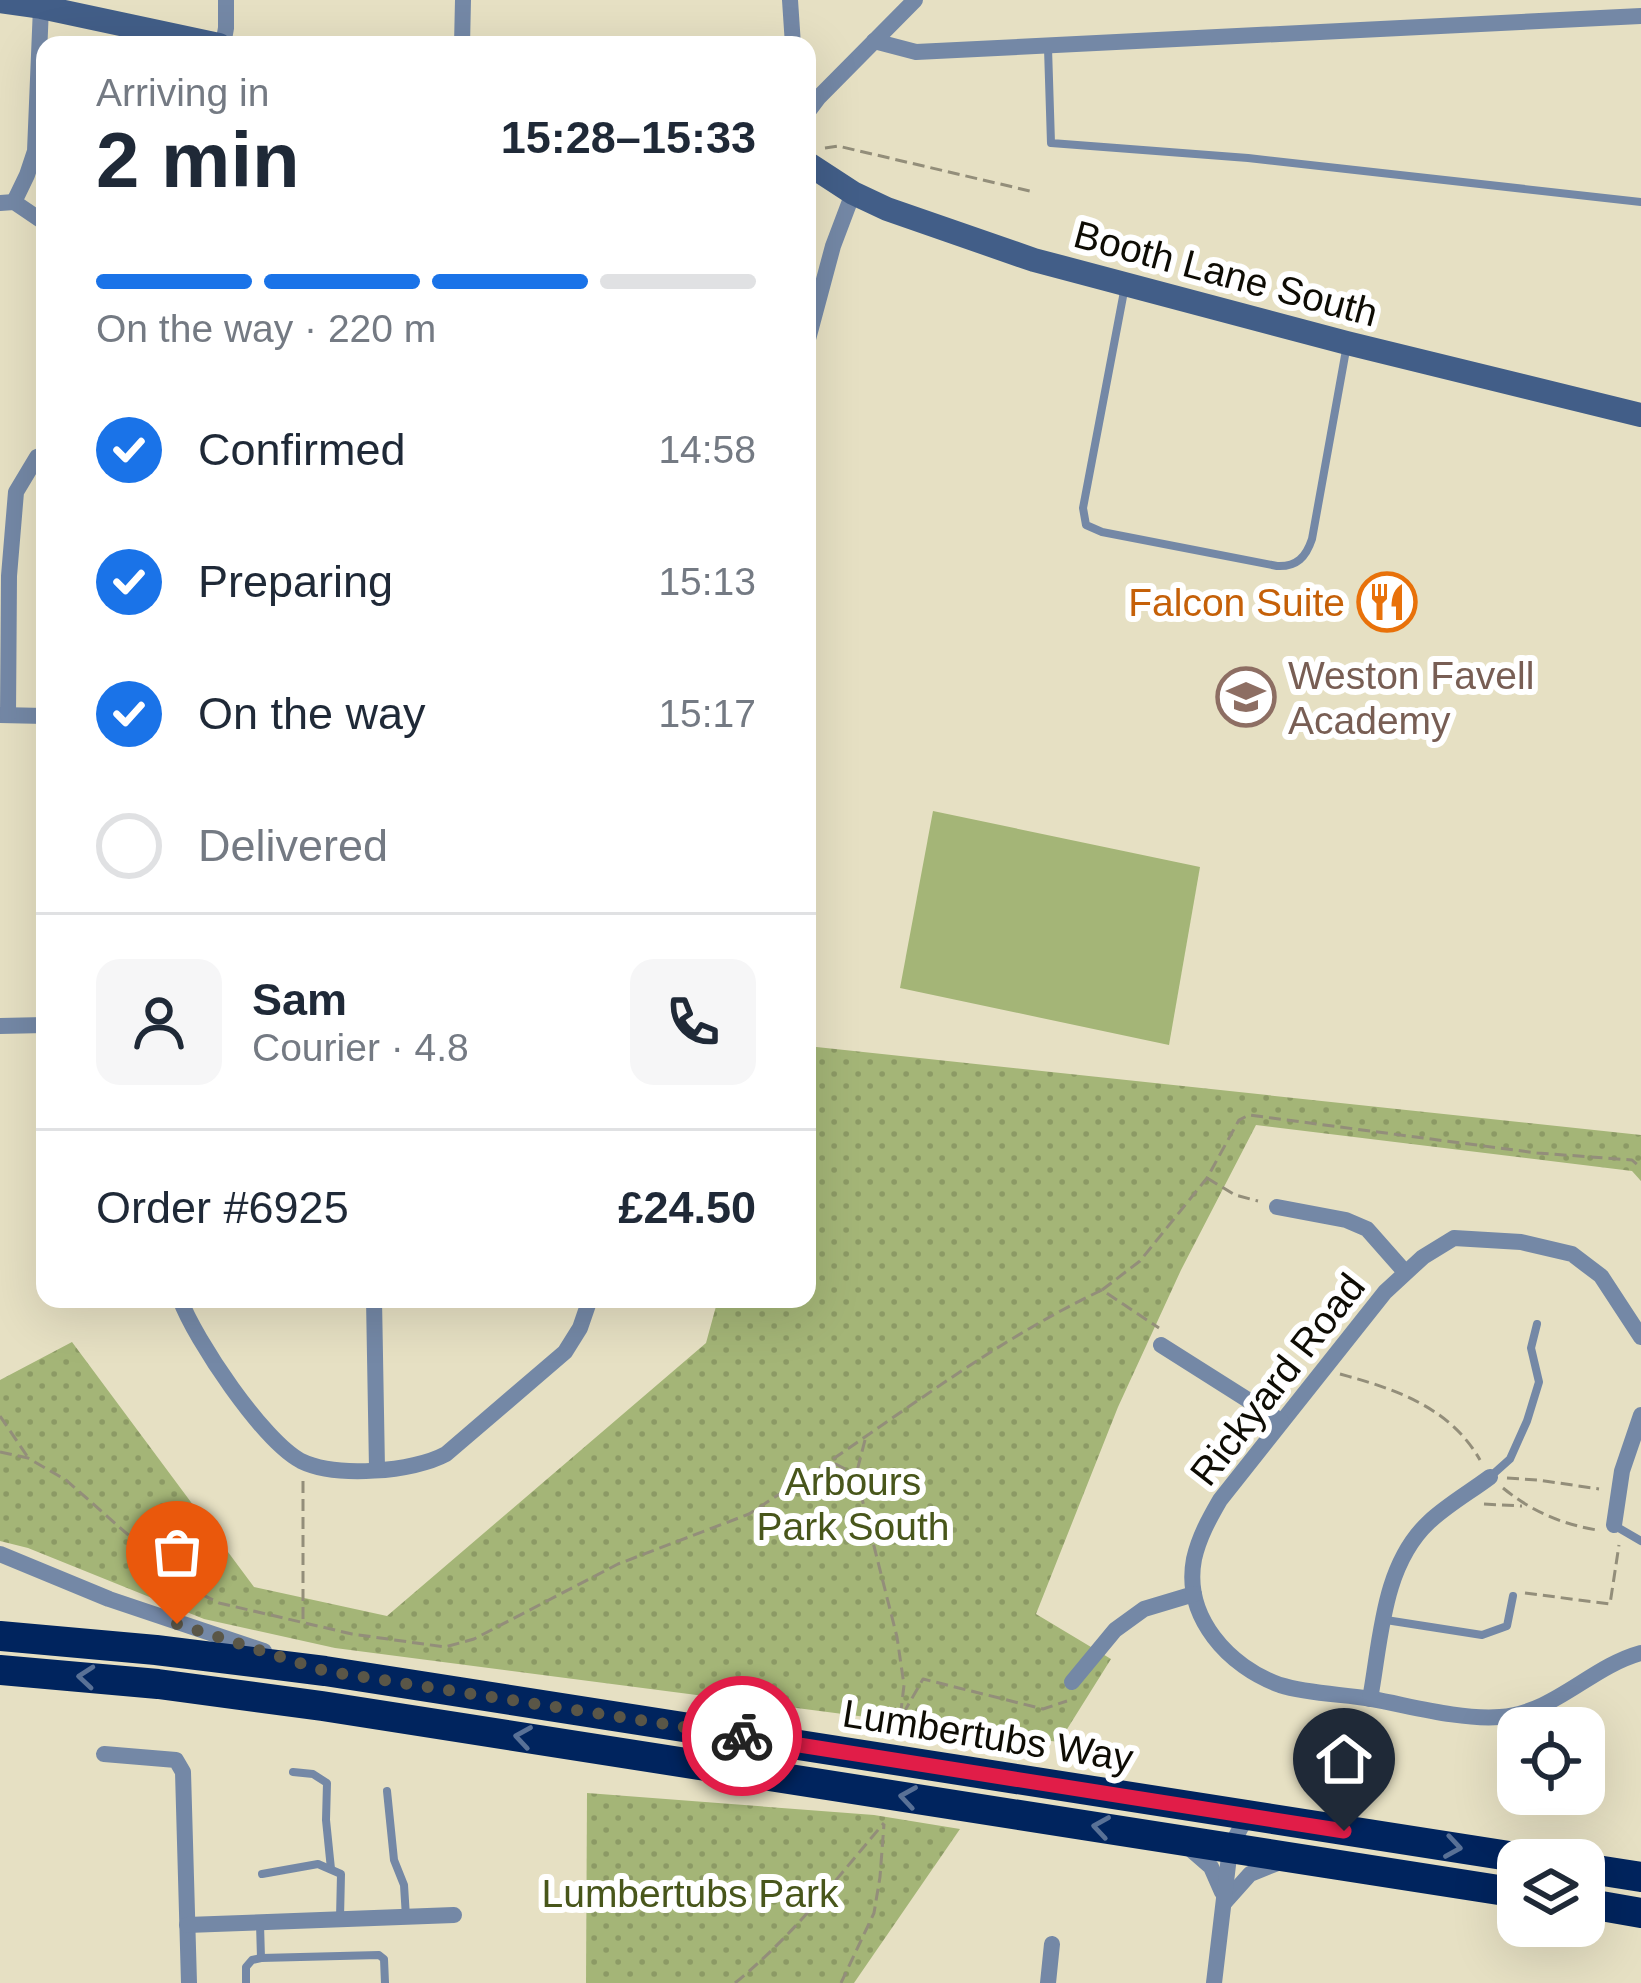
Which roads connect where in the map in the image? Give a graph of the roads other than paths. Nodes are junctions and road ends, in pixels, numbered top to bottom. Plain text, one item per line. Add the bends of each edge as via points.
1 (226, 0) edge
2 (463, 0) edge
3 (790, 0) edge
4 (915, 0) edge
5 (0, 1) edge
6 (40, 7) junction
7 (1641, 16) edge
8 (39, 36) edge
9 (178, 36) edge
10 (224, 36) edge
11 (462, 36) edge
12 (792, 36) edge
13 (874, 41) junction
14 (1048, 46) junction
15 (816, 89) edge
16 (36, 123) edge
17 (816, 157) edge
18 (854, 193) junction
19 (7, 202) edge
20 (1641, 202) edge
21 (36, 218) edge
22 (1125, 285) junction
23 (816, 308) edge
24 (1347, 343) junction
25 (1641, 416) edge
26 (36, 459) edge
27 (4, 715) edge
28 (36, 716) edge
29 (36, 1025) edge
30 (0, 1026) edge
31 (1277, 1207) road end
32 (1405, 1272) junction
33 (184, 1308) edge
34 (374, 1308) edge
35 (587, 1308) edge
36 (1538, 1324) dead end
37 (1641, 1337) edge
38 (1161, 1345) road end
39 (1281, 1421) junction
40 (1639, 1427) edge
41 (377, 1469) junction
42 (1490, 1478) joint
43 (1614, 1525) joint
44 (1641, 1541) edge
45 (0, 1554) edge
46 (1194, 1594) junction
47 (1513, 1596) road end
48 (1384, 1620) junction
49 (0, 1636) edge
50 (1641, 1652) edge
51 (325, 1671) junction
52 (5, 1672) edge
53 (1072, 1682) road end
54 (1370, 1699) junction
55 (104, 1754) dead end
56 (293, 1772) dead end
57 (386, 1791) dead end
58 (1254, 1817) junction
59 (1178, 1839) junction
60 (1230, 1848) junction
61 (1497, 1854) edge
62 (1292, 1857) junction
63 (331, 1869) junction
64 (1605, 1871) edge
65 (262, 1874) dead end
66 (1641, 1876) edge
67 (1497, 1890) edge
68 (1224, 1904) junction
69 (1605, 1907) edge
70 (1641, 1912) edge
71 (454, 1915) dead end
72 (406, 1917) junction
73 (340, 1919) junction
74 (260, 1922) junction
75 (187, 1925) junction
76 (1052, 1943) dead end
77 (261, 1958) junction
78 (189, 1983) edge
79 (246, 1983) edge
80 (385, 1983) edge
81 (1048, 1983) edge
82 (1214, 1983) edge

1 - 10 street
2 - 11 street
3 - 12 street
4 - 13 street
5 - 6 street
6 - 8 street
6 - 9 street
7 - 14 street
13 - 14 street via 916,52
13 - 15 street
14 - 20 lane via 1051,143
16 - 19 street via 28,175
17 - 18 street, Booth Lane South
18 - 22 street, Booth Lane South via 932,226
18 - 23 street
19 - 21 street
22 - 24 street, Booth Lane South
22 - 24 lane via 1083,508 1087,525 1102,532 1277,566 1301,560 1312,539
24 - 25 street, Booth Lane South
26 - 27 street via 16,492
27 - 28 street
29 - 30 street
31 - 32 street via 1367,1229
32 - 37 street, Rickyard Road via 1454,1238 1572,1254 1601,1276
32 - 39 street, Rickyard Road
33 - 41 street via 274,1443 303,1462
34 - 41 street
35 - 41 street via 565,1352 462,1442 420,1466
36 - 42 lane via 1531,1348 1539,1382 1527,1421 1510,1459
38 - 39 street
39 - 46 street, Rickyard Road via 1202,1532
40 - 43 street
42 - 48 street via 1428,1522 1402,1555
43 - 44 lane
45 - 51 street via 160,1618
46 - 53 street via 1144,1609
46 - 54 street via 1209,1632 1243,1668 1283,1686
47 - 48 lane via 1508,1626 1482,1634
48 - 54 street
49 - 51 highway, Lumbertubs Way
50 - 54 street via 1531,1712 1497,1718
51 - 58 highway, Lumbertubs Way
59 -> 52 highway, Lumbertubs Way via 322,1706
55 - 75 street via 176,1760 184,1772
56 - 63 lane via 327,1783
57 - 72 lane
58 - 60 street
58 -> 61 highway, Lumbertubs Way
59 - 60 highway, Lumbertubs Way
59 - 68 street via 1211,1867
60 - 62 highway, Lumbertubs Way
60 - 68 street
62 - 67 highway, Lumbertubs Way
62 - 68 street via 1250,1874
63 - 65 lane
63 - 73 lane via 341,1874
64 - 66 highway
68 - 82 street
69 - 70 highway
71 - 72 street
72 - 73 street
73 - 74 street
74 - 75 street
74 - 77 lane
75 - 78 street
76 - 81 street
77 - 79 lane via 246,1967
77 - 80 lane via 379,1955

